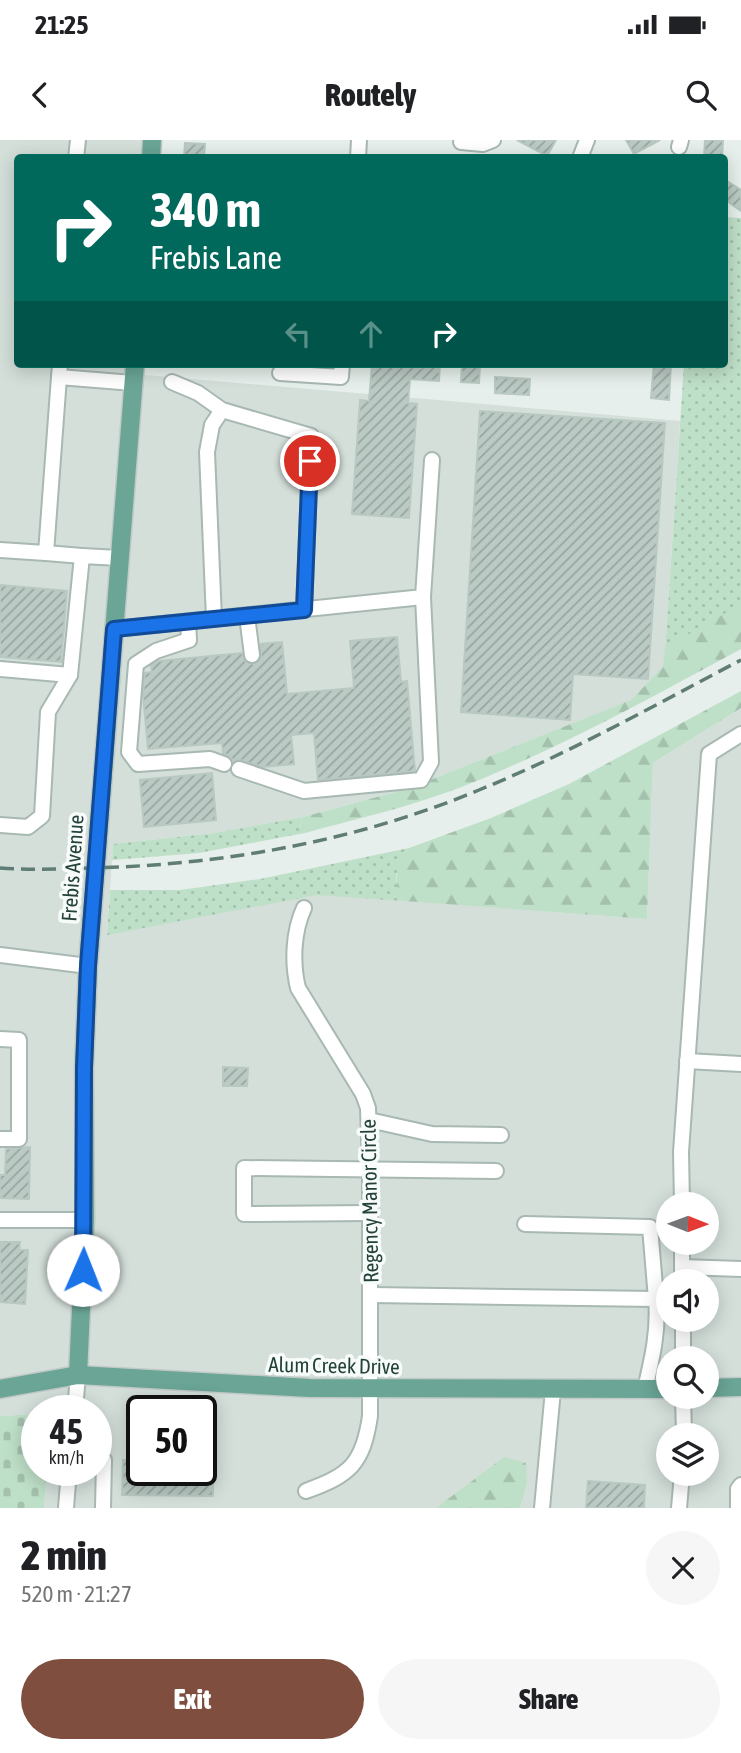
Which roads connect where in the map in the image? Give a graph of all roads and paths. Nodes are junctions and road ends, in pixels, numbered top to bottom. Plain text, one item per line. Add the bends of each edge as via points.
1 (493, 140) edge
2 (461, 142) dead end
3 (135, 368) edge
4 (59, 370) edge
5 (342, 370) edge
6 (280, 373) dead end
7 (172, 382) dead end
8 (133, 383) junction
9 (222, 410) junction
10 (432, 460) dead end
11 (0, 550) edge
12 (46, 553) junction
13 (82, 556) junction
14 (120, 558) junction
15 (422, 597) junction
16 (304, 610) junction
17 (247, 616) junction
18 (214, 619) junction
19 (188, 622) junction
20 (114, 629) junction
21 (252, 655) dead end
22 (0, 669) edge
23 (70, 675) junction
24 (741, 734) edge
25 (224, 764) dead end
26 (239, 769) dead end
27 (0, 825) edge
28 (304, 908) dead end
29 (0, 955) edge
30 (88, 966) junction
31 (0, 1039) edge
32 (687, 1061) junction
33 (741, 1064) edge
34 (369, 1120) junction
35 (501, 1135) dead end
36 (0, 1139) edge
37 (370, 1168) junction
38 (496, 1171) dead end
39 (682, 1192) edge
40 (370, 1213) junction
41 (0, 1220) edge
42 (85, 1220) junction
43 (525, 1224) dead end
44 (741, 1269) edge
45 (719, 1271) edge
46 (370, 1295) junction
47 (656, 1299) joint
48 (656, 1330) edge
49 (78, 1376) junction
50 (741, 1387) edge
51 (719, 1388) edge
52 (0, 1389) edge
53 (370, 1389) junction
54 (645, 1389) junction
55 (656, 1389) edge
56 (553, 1390) junction
57 (76, 1395) edge
58 (741, 1485) edge
59 (68, 1486) edge
60 (103, 1486) edge
61 (681, 1486) edge
62 (306, 1491) dead end
63 (66, 1508) edge
64 (103, 1508) edge
65 (542, 1508) edge
66 (679, 1508) edge
67 (738, 1508) edge

1 - 2 street via 488,144
3 - 8 main road, Frebis Avenue
4 - 8 street
4 - 12 street
5 - 6 street
7 - 9 street
8 - 14 main road, Frebis Avenue
9 - 16 street via 311,436
9 - 18 street via 212,425 207,452
10 - 15 street
11 - 12 street
12 - 13 street
13 - 14 street
13 - 23 street
14 - 20 main road, Frebis Avenue
15 - 16 street
15 - 26 street via 431,762 421,780 304,791
16 - 17 street
17 - 18 street
17 - 21 street
18 - 19 street
19 - 20 street
19 - 25 street via 190,640 156,651 136,664 129,752 138,764 210,759
20 - 30 main road, Frebis Avenue
22 - 23 street
23 - 27 street via 48,712 42,816 28,827
24 - 32 street via 709,754
28 - 34 street, Regency Manor Circle via 295,953 298,988 363,1094
29 - 30 street
30 - 42 main road, Frebis Avenue
31 - 36 street via 19,1040 19,1139
32 - 33 street
32 - 39 street
34 - 35 street via 432,1134
34 - 37 street, Regency Manor Circle
37 - 38 street
37 - 40 street, Regency Manor Circle
37 - 40 street via 244,1168 244,1214
40 - 46 street, Regency Manor Circle
41 - 42 street
42 - 49 main road, Frebis Avenue
43 - 47 street via 650,1227
44 - 45 street
46 - 47 street
46 - 53 street, Regency Manor Circle
48 - 54 street
49 - 52 main road, Alum Creek Drive
49 - 53 main road, Alum Creek Drive
49 - 57 street
50 - 51 main road
53 - 56 main road, Alum Creek Drive
53 - 62 street, Regency Manor Circle via 367,1434 354,1463 332,1482
54 - 55 main road, Alum Creek Drive
54 - 56 main road, Alum Creek Drive
56 - 65 street
58 - 67 street
59 - 63 street
60 - 64 street
61 - 66 street

